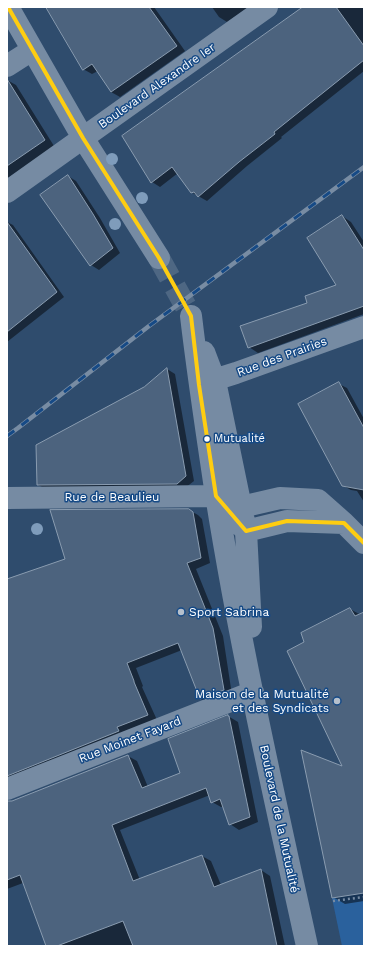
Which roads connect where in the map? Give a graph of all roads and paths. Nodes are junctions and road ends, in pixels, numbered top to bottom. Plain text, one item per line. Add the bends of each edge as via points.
1 (8, 7) edge
2 (267, 7) edge
3 (32, 50) junction
4 (7, 66) edge
5 (83, 138) junction
6 (7, 192) edge
7 (159, 258) tunnel mouth
8 (364, 327) edge
9 (207, 382) junction
10 (216, 496) junction
11 (7, 498) edge
12 (241, 507) junction
13 (344, 523) junction
14 (246, 531) junction
15 (364, 543) edge
16 (253, 692) junction
17 (7, 789) edge
18 (364, 897) edge
19 (333, 902) dead end
20 (306, 946) edge

1 - 3 street
2 - 5 street, Boulevard Alexandre Ier
3 - 4 street
3 - 5 street
5 - 6 street, Boulevard Alexandre Ier
5 - 7 street
8 - 9 street, Rue des Prairies
9 - 10 street, Boulevard de la Mutualité
9 - 12 street, Boulevard de la Mutualité
10 - 11 street, Rue de Beaulieu
10 - 12 street
10 - 14 street
10 - 16 street, Boulevard de la Mutualité
12 - 13 street via 280,498 318,500
12 - 14 street, Boulevard de la Mutualité
13 - 14 street via 287,521
13 - 15 street
14 - 16 street, Boulevard de la Mutualité
16 - 17 street, Rue Moinet Fayard
16 - 20 street, Boulevard de la Mutualité
18 - 19 path

